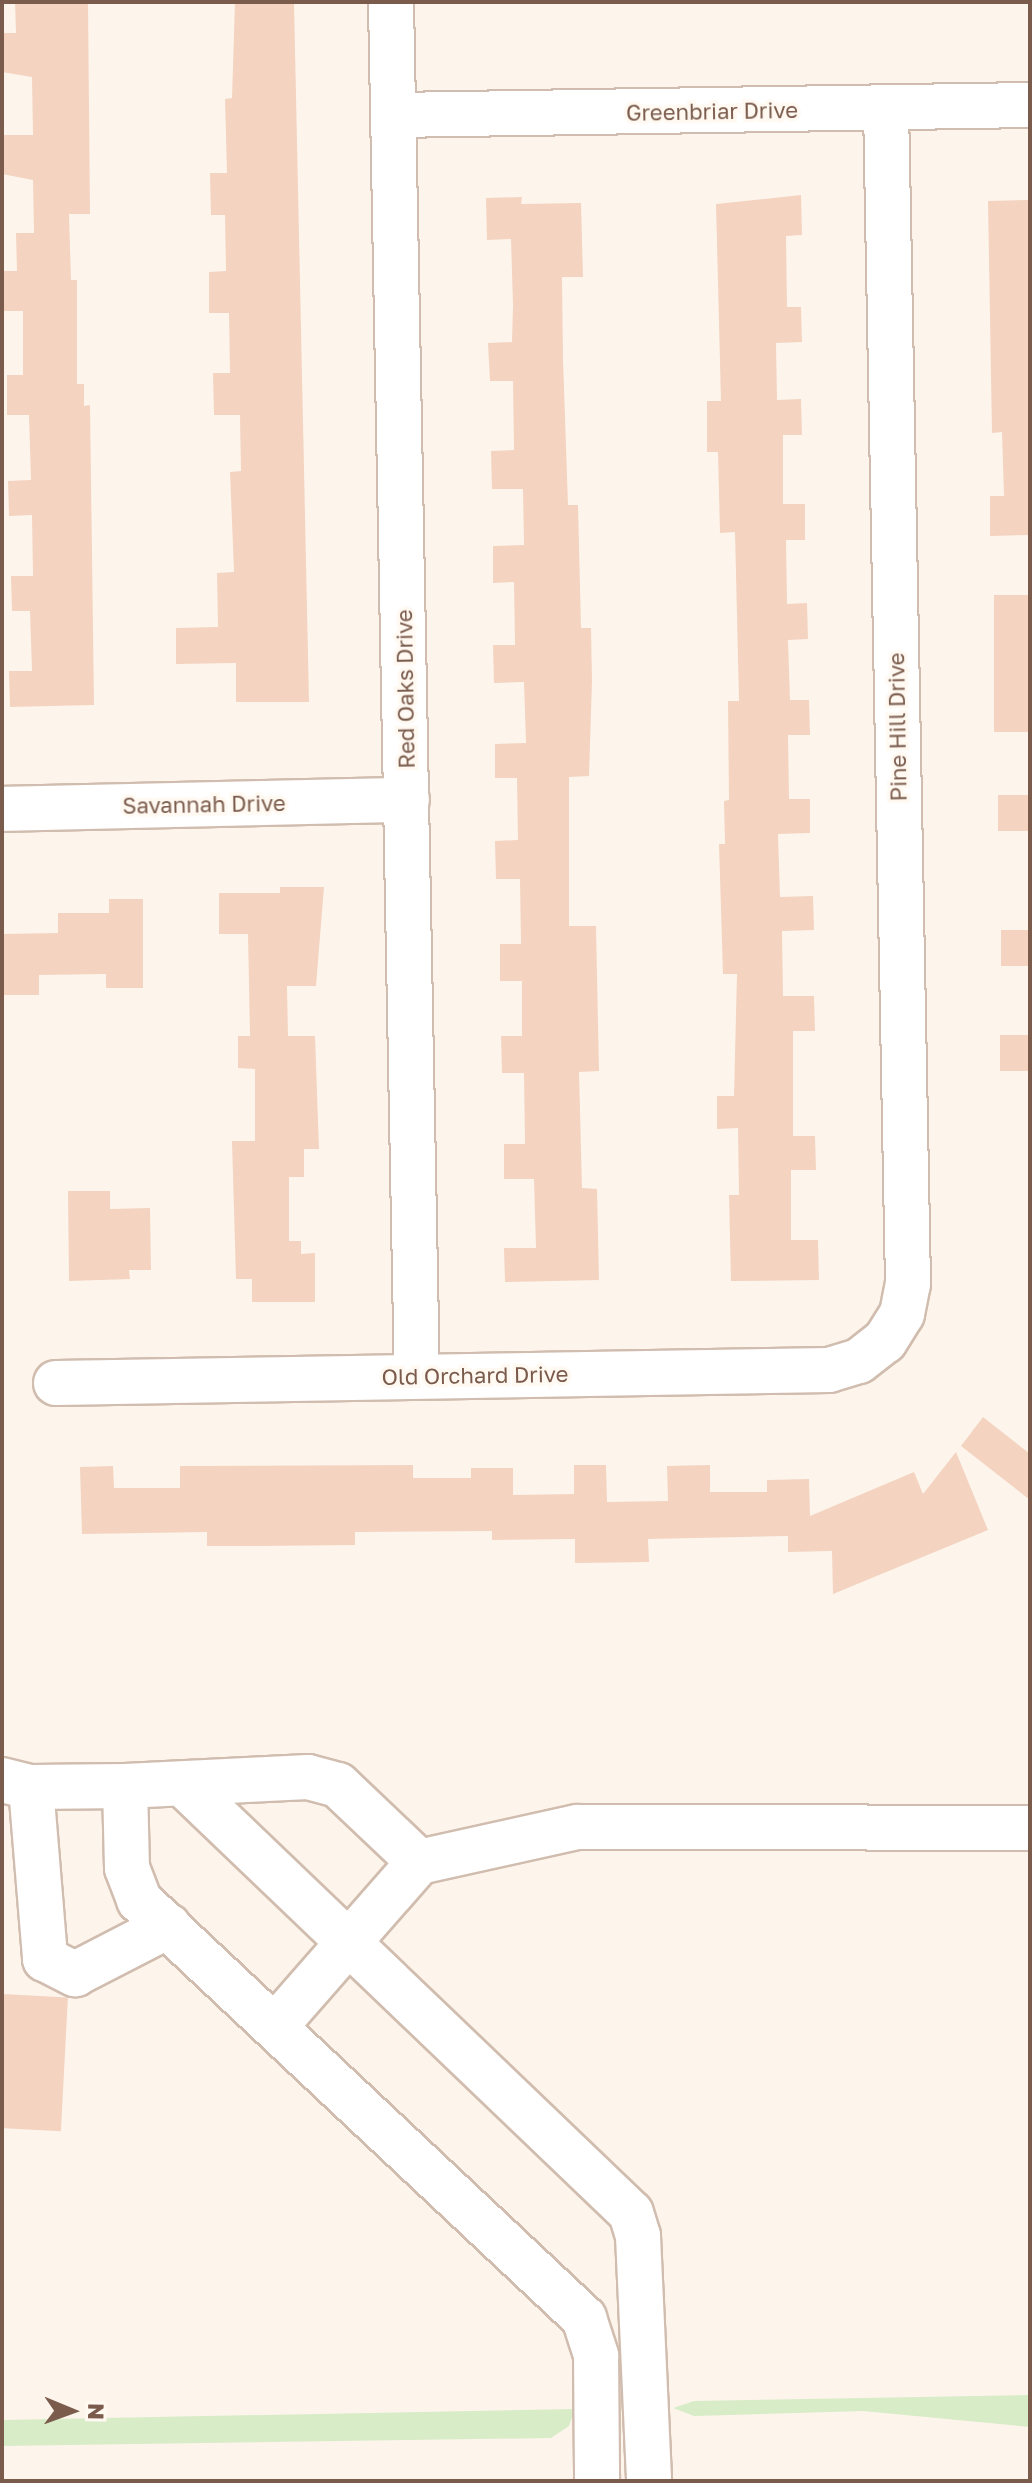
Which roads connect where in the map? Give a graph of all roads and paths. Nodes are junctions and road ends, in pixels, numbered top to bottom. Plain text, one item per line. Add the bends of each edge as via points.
1 (391, 2) edge
2 (1030, 105) edge
3 (886, 108) junction
4 (394, 115) junction
5 (407, 800) junction
6 (2, 809) edge
7 (885, 1341) joint
8 (417, 1376) junction
9 (56, 1383) dead end
10 (16, 1783) edge
11 (183, 1784) junction
12 (125, 1786) junction
13 (1030, 1828) edge
14 (419, 1862) junction
15 (168, 1926) junction
16 (348, 1940) junction
17 (277, 2024) junction
18 (641, 2302) junction
19 (584, 2318) junction
20 (597, 2481) edge
21 (649, 2481) edge

1 - 4 street, Red Oaks Drive
2 - 3 street, Greenbriar Drive
3 - 4 street, Greenbriar Drive
3 - 7 street, Pine Hill Drive via 908,1284 902,1314
4 - 5 street, Red Oaks Drive
5 - 6 street, Savannah Drive
5 - 8 street, Red Oaks Drive
7 - 8 street, Old Orchard Drive via 859,1361 829,1370
8 - 9 street, Old Orchard Drive
10 - 12 street
10 - 15 street via 45,1959 75,1974
11 - 12 street
11 - 14 street via 308,1777 338,1785
11 - 16 street
12 - 15 street via 127,1868 139,1900
13 - 14 street via 577,1827
14 - 16 street
15 - 17 street
16 - 17 street
16 - 18 street via 618,2195 638,2236
17 - 19 street
18 - 19 street
18 - 21 street
19 - 20 street via 596,2356

